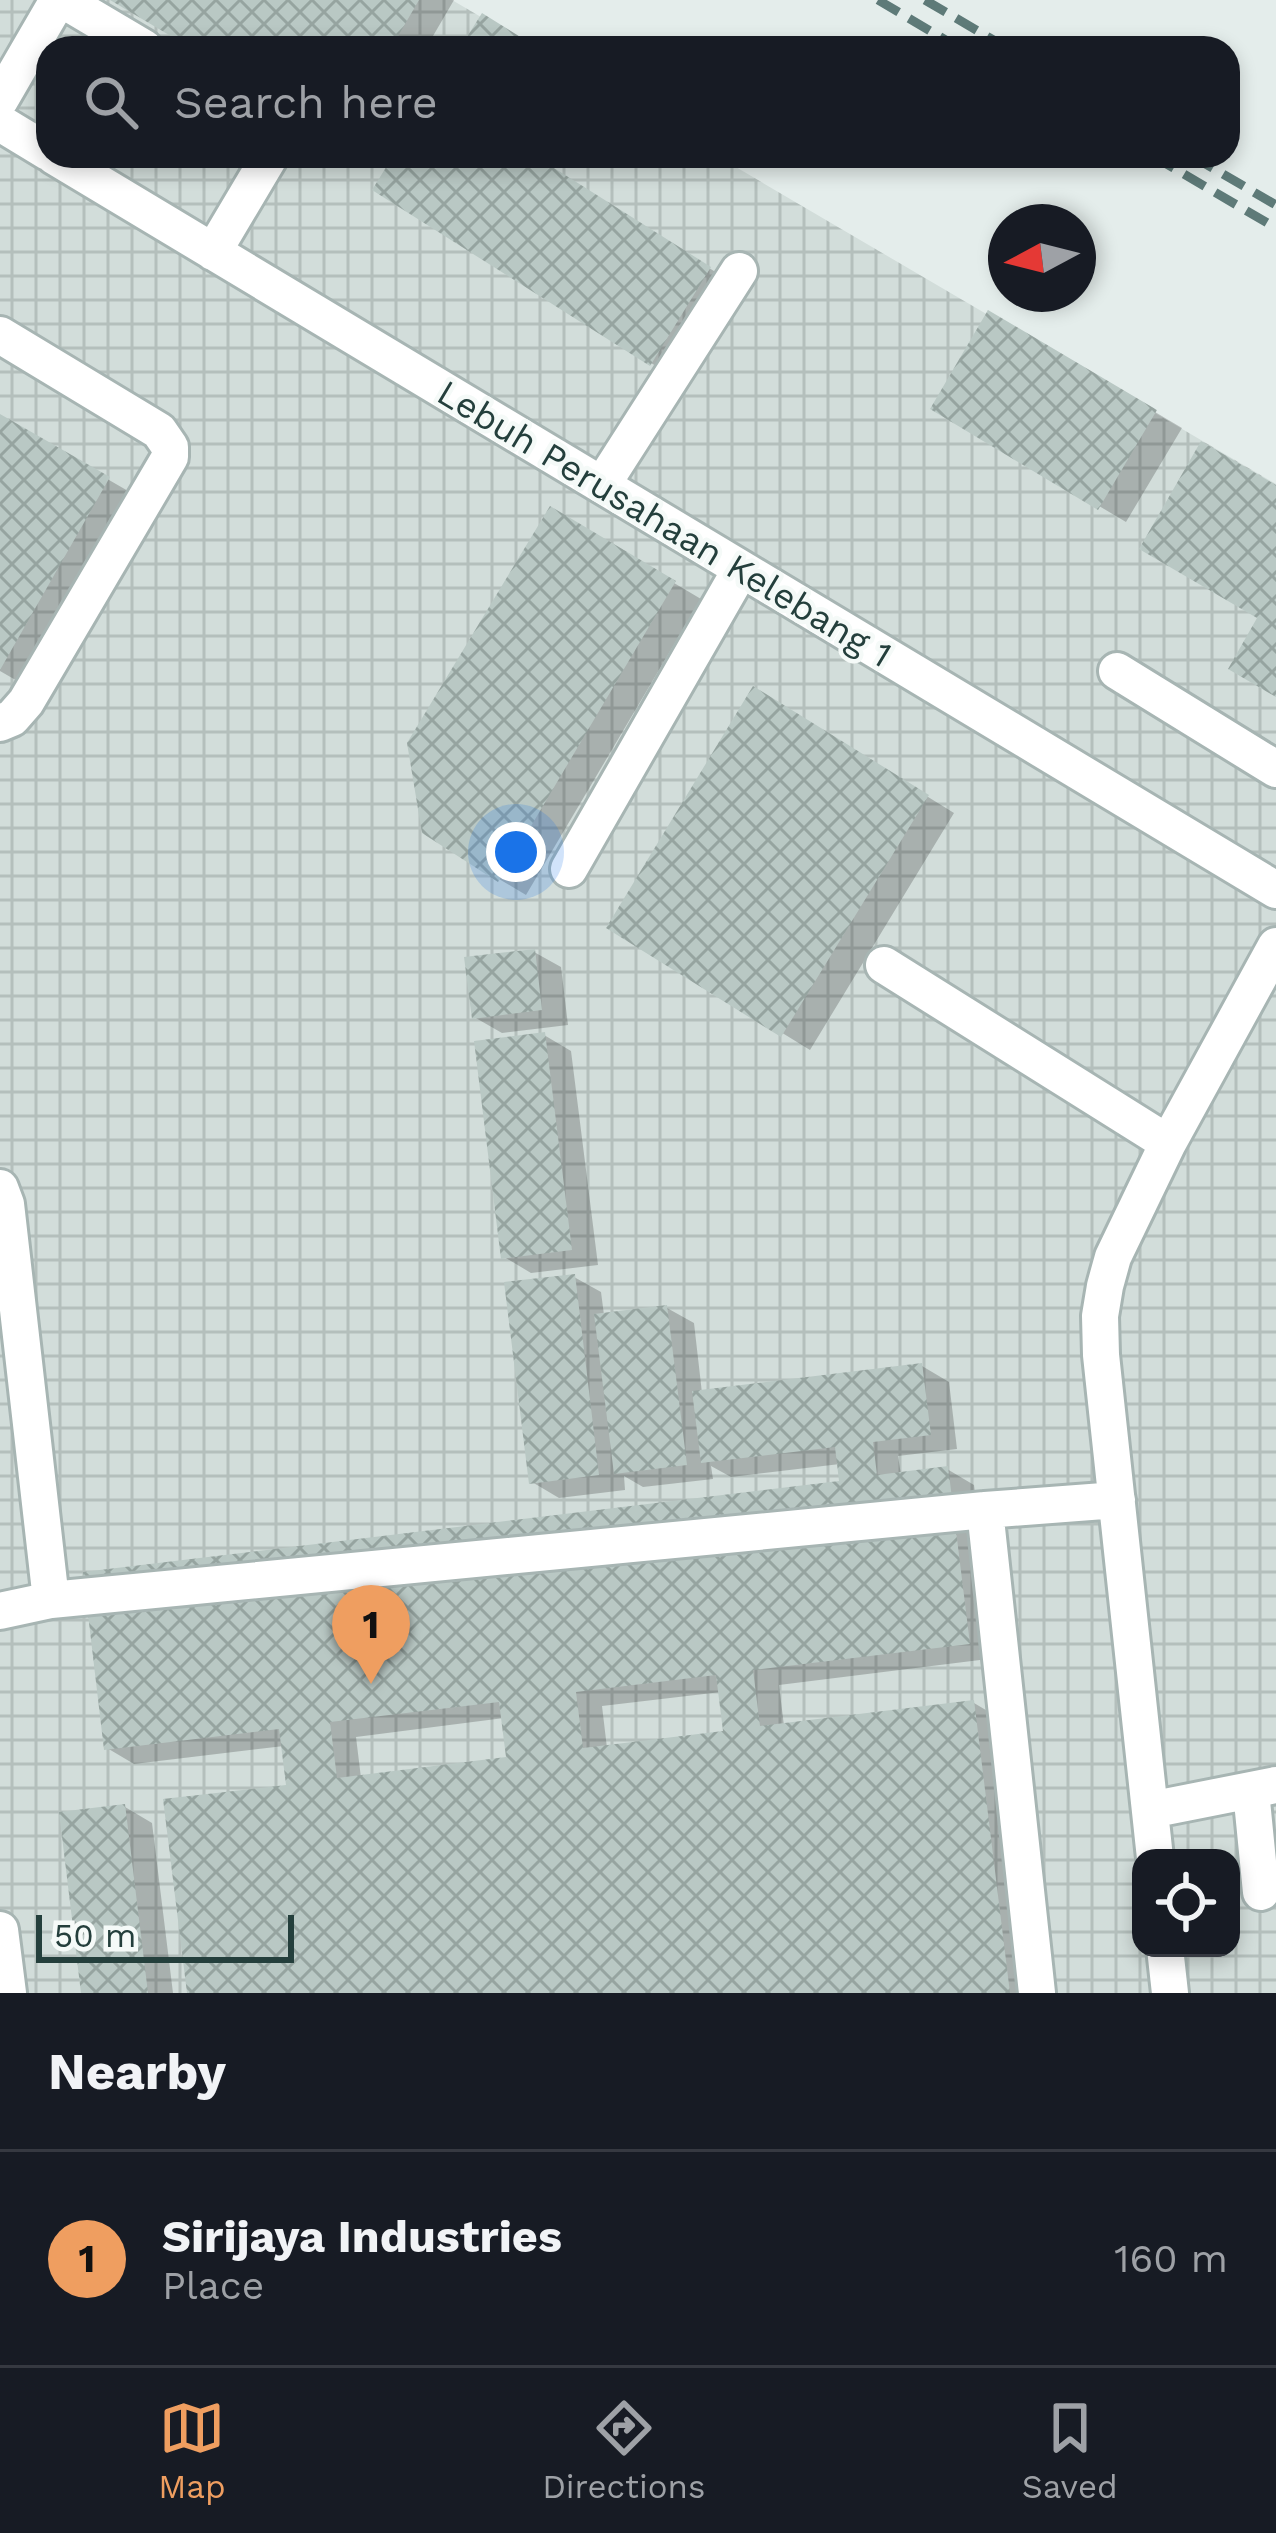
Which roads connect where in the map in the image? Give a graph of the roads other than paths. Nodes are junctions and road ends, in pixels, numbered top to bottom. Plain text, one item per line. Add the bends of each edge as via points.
1 (60, 0) edge
2 (38, 36) edge
3 (123, 36) edge
4 (36, 40) edge
5 (0, 100) edge
6 (0, 123) edge
7 (36, 145) edge
8 (74, 168) edge
9 (263, 168) edge
10 (213, 252) junction
11 (739, 271) dead end
12 (0, 335) edge
13 (602, 485) junction
14 (741, 569) junction
15 (1117, 671) dead end
16 (0, 723) edge
17 (1276, 769) edge
18 (569, 869) dead end
19 (1276, 890) edge
20 (1276, 946) edge
21 (884, 965) dead end
22 (1168, 1144) junction
23 (0, 1187) edge
24 (1117, 1500) junction
25 (985, 1510) junction
26 (51, 1600) junction
27 (0, 1611) edge
28 (1263, 1788) edge
29 (1150, 1810) junction
30 (1154, 1849) edge
31 (1261, 1892) dead end
32 (0, 1930) edge
33 (1166, 1957) edge
34 (8, 1993) edge
35 (1037, 1993) edge
36 (1170, 1993) edge

1 - 2 street
1 - 3 street
4 - 5 street
6 - 7 street, Lebuh Perusahaan Kelebang 1
8 - 10 street, Lebuh Perusahaan Kelebang 1
9 - 10 street
10 - 13 street, Lebuh Perusahaan Kelebang 1
11 - 13 street
12 - 16 street via 158,431 170,457 26,702
13 - 14 street, Lebuh Perusahaan Kelebang 1
14 - 18 street
14 - 19 street, Lebuh Perusahaan Kelebang 1
15 - 17 street
20 - 22 street
21 - 22 street
22 - 24 street via 1113,1257 1102,1301
23 - 26 street
24 - 25 street
24 - 29 street
25 - 26 street
25 - 35 street
26 - 27 street
28 - 29 street
28 - 31 street
29 - 30 street
32 - 34 street
33 - 36 street

